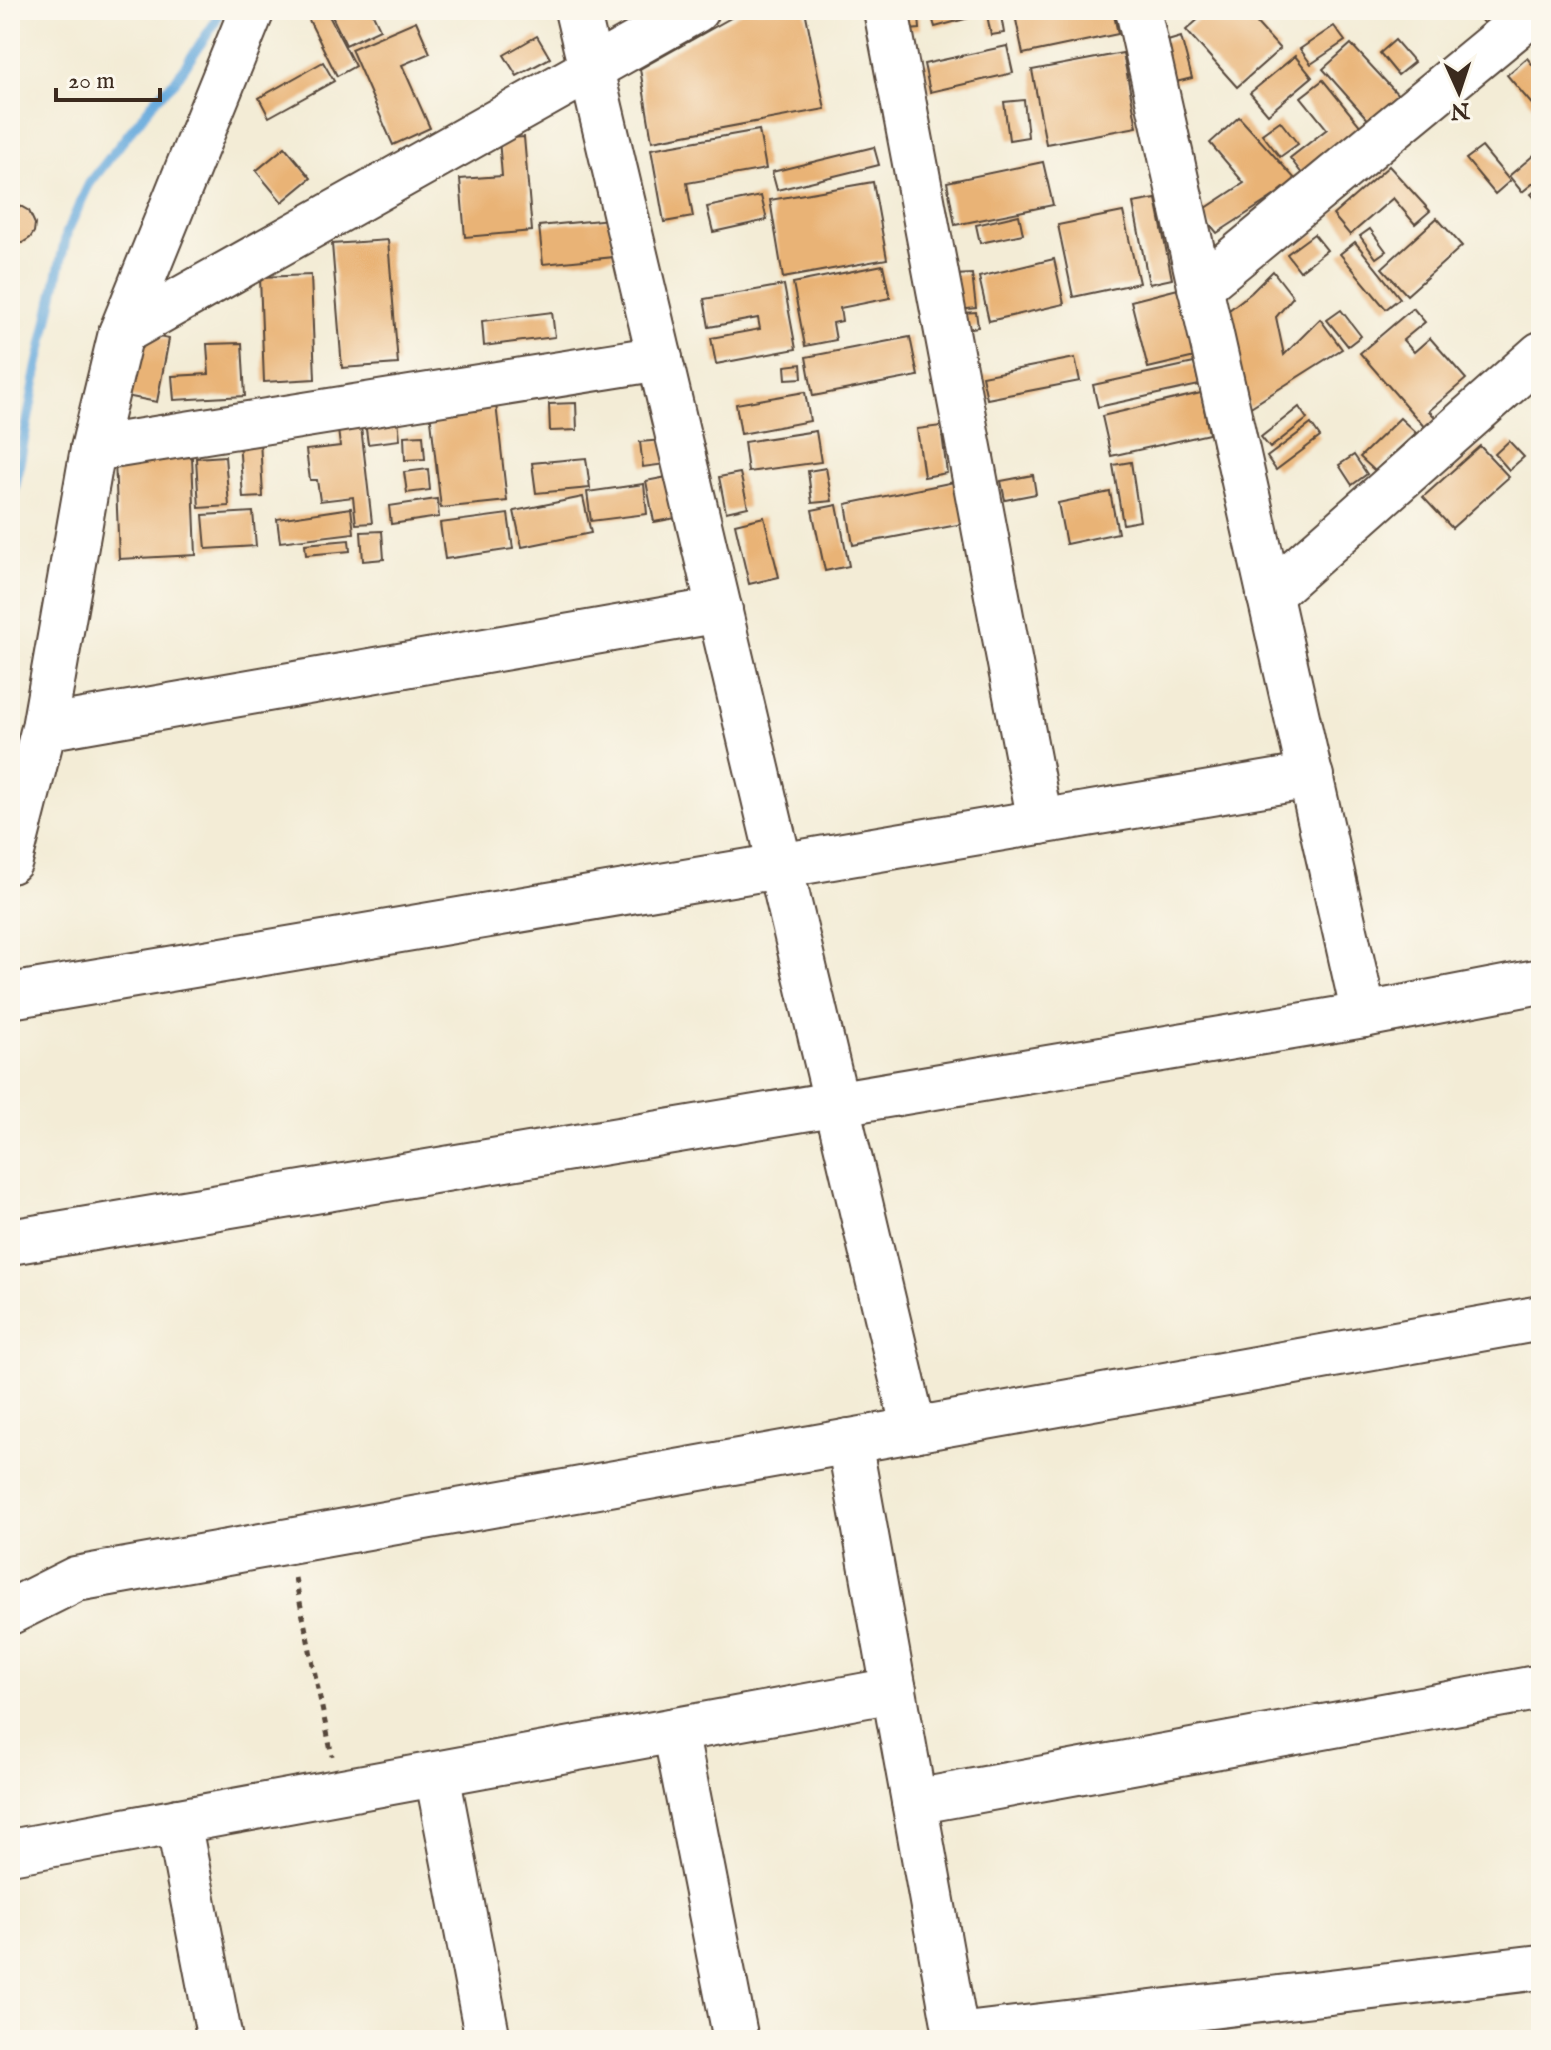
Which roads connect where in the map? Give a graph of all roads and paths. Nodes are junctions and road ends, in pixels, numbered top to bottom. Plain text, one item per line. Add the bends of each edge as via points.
1 (252, 10) edge
2 (577, 10) edge
3 (696, 10) edge
4 (886, 10) edge
5 (1138, 10) edge
6 (1536, 10) edge
7 (591, 68) junction
8 (1200, 287) junction
9 (121, 333) junction
10 (1541, 354) edge
11 (660, 358) junction
12 (93, 449) junction
13 (1269, 595) junction
14 (720, 610) junction
15 (44, 728) junction
16 (1311, 776) junction
17 (1040, 822) junction
18 (10, 861) edge
19 (781, 866) junction
20 (1541, 981) edge
21 (10, 996) edge
22 (1364, 1015) junction
23 (838, 1105) junction
24 (10, 1242) edge
25 (1541, 1318) edge
26 (914, 1430) junction
27 (849, 1441) junction
28 (288, 1541) junction
29 (10, 1612) edge
30 (1541, 1687) edge
31 (894, 1690) junction
32 (675, 1730) junction
33 (437, 1774) junction
34 (339, 1792) junction
35 (914, 1802) junction
36 (178, 1821) junction
37 (10, 1852) edge
38 (1541, 1967) edge
39 (957, 2038) edge
40 (220, 2040) edge
41 (488, 2040) edge
42 (736, 2040) edge

1 - 9 street
2 - 7 street
3 - 7 street
4 - 17 street
5 - 8 street
6 - 8 street
7 - 9 street
7 - 11 street
8 - 13 street
9 - 12 street
10 - 13 street
11 - 12 street
11 - 14 street
12 - 15 street
13 - 16 street
14 - 15 street
14 - 19 street
15 - 18 street
16 - 17 street
16 - 22 street
17 - 19 street
19 - 21 street
19 - 23 street
20 - 22 street
22 - 23 street
23 - 24 street
23 - 26 street
25 - 26 street
26 - 27 street
27 - 28 street
27 - 31 street
28 - 29 street via 76,1579
28 - 34 path
30 - 35 street
31 - 32 street
31 - 35 street
32 - 33 street
32 - 42 street
33 - 34 street
33 - 41 street
34 - 36 street
35 - 39 street
36 - 37 street
36 - 40 street
38 - 39 street

